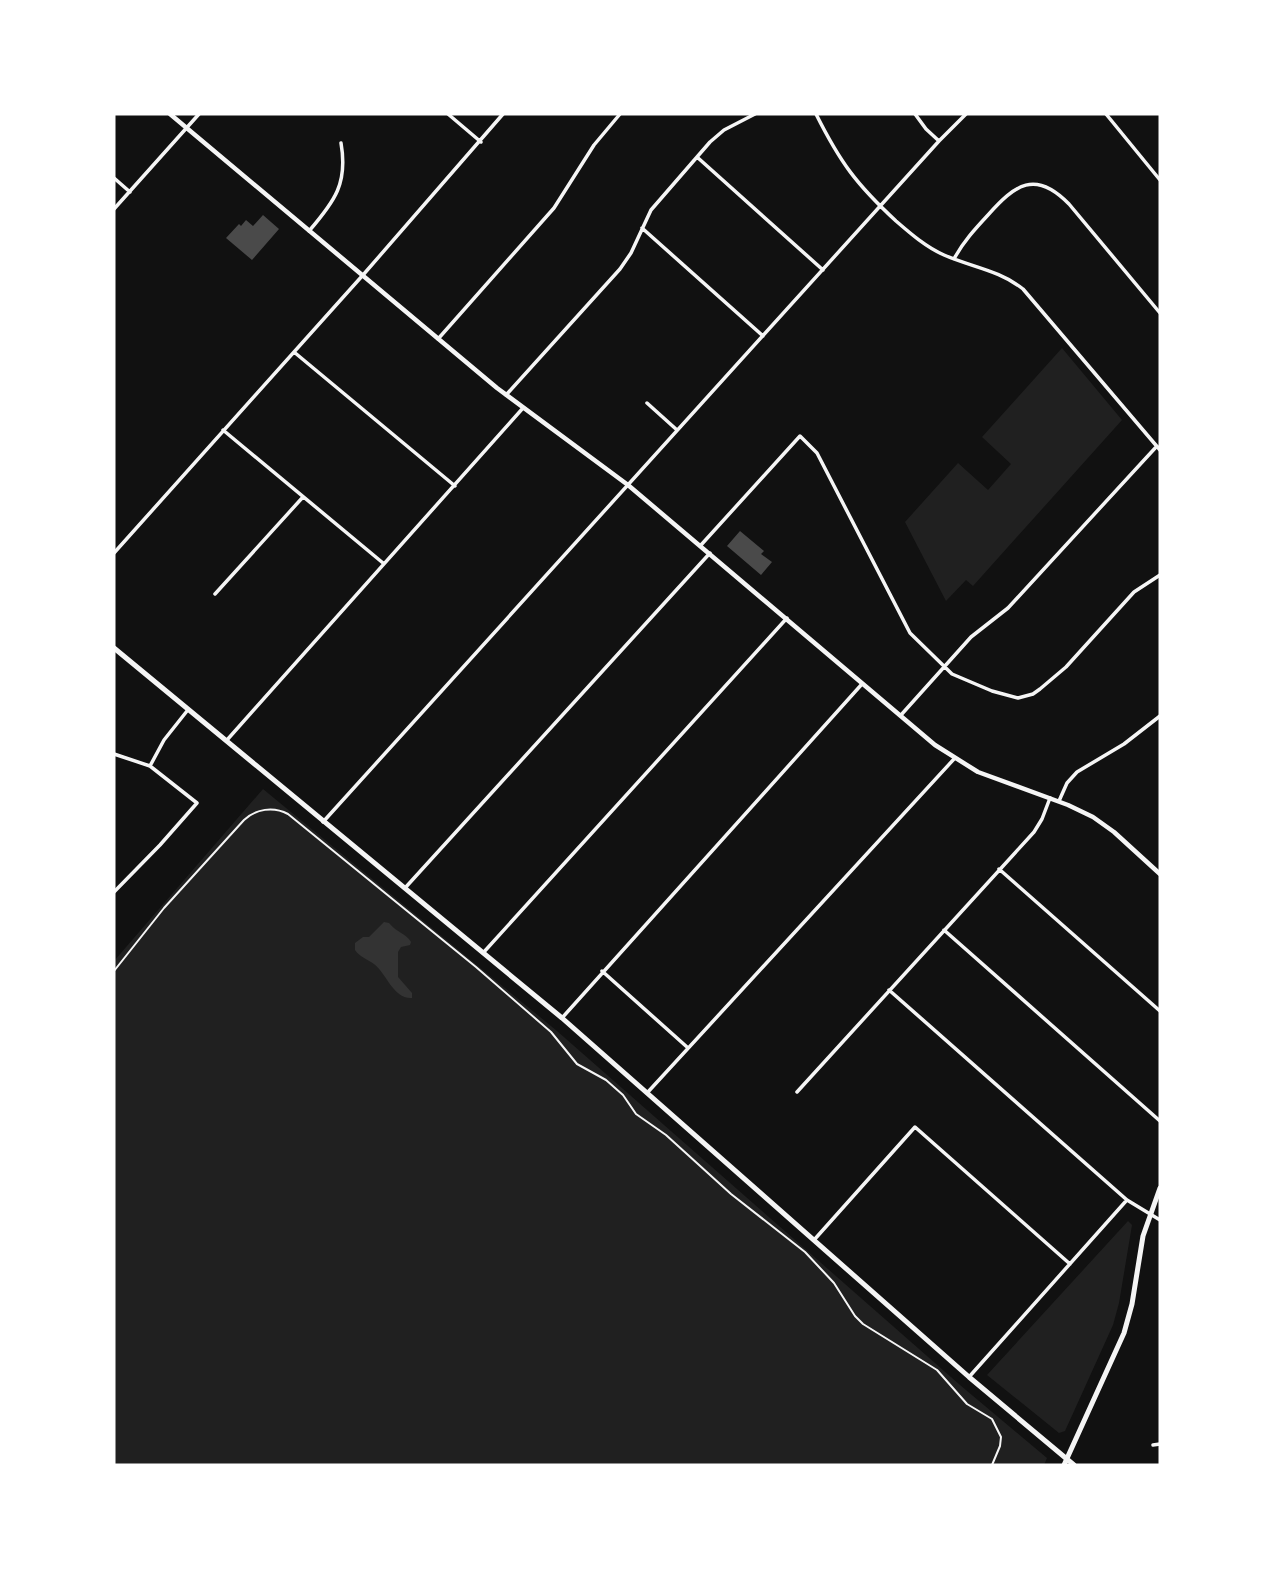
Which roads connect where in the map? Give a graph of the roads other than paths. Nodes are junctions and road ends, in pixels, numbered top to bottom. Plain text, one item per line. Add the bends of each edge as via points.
1 (170, 114) edge
2 (199, 114) edge
3 (448, 114) edge
4 (503, 114) edge
5 (620, 114) edge
6 (755, 114) edge
7 (816, 114) edge
8 (915, 114) edge
9 (967, 114) edge
10 (1106, 114) edge
11 (187, 128) junction
12 (939, 141) junction
13 (481, 142) junction
14 (341, 143) dead end
15 (697, 157) junction
16 (114, 178) edge
17 (1160, 180) edge
18 (130, 192) junction
19 (880, 206) junction
20 (114, 209) edge
21 (642, 228) junction
22 (309, 231) junction
23 (954, 259) junction
24 (823, 270) junction
25 (363, 275) junction
26 (1160, 313) edge
27 (763, 336) junction
28 (438, 339) junction
29 (294, 352) junction
30 (506, 395) junction
31 (647, 403) dead end
32 (523, 408) junction
33 (223, 430) junction
34 (678, 430) junction
35 (1158, 448) edge
36 (628, 485) junction
37 (455, 486) junction
38 (303, 496) junction
39 (701, 545) junction
40 (114, 553) edge
41 (710, 553) junction
42 (383, 563) junction
43 (1160, 575) edge
44 (215, 594) dead end
45 (787, 618) junction
46 (114, 648) edge
47 (944, 667) junction
48 (863, 682) junction
49 (187, 710) junction
50 (901, 715) junction
51 (1160, 716) edge
52 (225, 742) junction
53 (114, 754) edge
54 (954, 759) junction
55 (150, 766) junction
56 (1050, 798) junction
57 (1059, 801) junction
58 (323, 822) junction
59 (999, 869) junction
60 (1160, 874) edge
61 (404, 889) junction
62 (114, 891) edge
63 (944, 930) junction
64 (483, 953) junction
65 (602, 971) junction
66 (890, 990) junction
67 (1160, 1011) edge
68 (562, 1018) junction
69 (687, 1047) junction
70 (797, 1092) dead end
71 (647, 1093) junction
72 (1160, 1121) edge
73 (1160, 1188) edge
74 (1127, 1200) junction
75 (1149, 1215) junction
76 (1160, 1220) edge
77 (814, 1240) junction
78 (1070, 1264) junction
79 (969, 1377) junction
80 (1160, 1444) edge
81 (1153, 1445) dead end
82 (1065, 1462) edge
83 (1074, 1465) edge

1 - 11 street
2 - 11 street
3 - 13 street
4 - 13 street
5 - 28 street via 554,208
6 - 15 street via 724,130
7 - 19 street via 842,163
8 - 12 street
9 - 12 street
10 - 17 street
11 - 18 street
11 - 22 street
12 - 19 street
13 - 25 street
14 - 22 street via 344,171 339,188
15 - 21 street
15 - 24 street
16 - 18 street
18 - 20 street
19 - 23 street via 924,244
19 - 24 street
21 - 27 street
21 - 30 street via 620,269
22 - 25 street
23 - 26 street via 962,244 1011,191 1035,184 1053,190 1069,204
23 - 35 street via 1003,275 1023,289
24 - 27 street
25 - 28 street
25 - 29 street
27 - 34 street
28 - 30 street
29 - 33 street
29 - 37 street
30 - 32 street
31 - 34 street
32 - 36 street
32 - 37 street
33 - 38 street
33 - 40 street
34 - 36 street
35 - 47 street via 1008,608 971,637
36 - 39 street
36 - 58 street
37 - 42 street
38 - 42 street
38 - 44 street
39 - 41 street
39 - 47 street via 800,436 817,453 910,633
41 - 45 street
41 - 61 street
42 - 52 street
43 - 47 street via 1134,592 1059,674 1032,694 1012,697 959,678
45 - 48 street
45 - 64 street
46 - 49 main road
47 - 50 street
48 - 50 street
48 - 65 street
49 - 52 main road
49 - 55 street
50 - 54 street
51 - 57 street via 1077,772
52 - 58 main road
53 - 55 street
54 - 56 street
54 - 69 street
55 - 62 street via 197,803
56 - 57 street
56 - 59 street via 1038,827
57 - 60 street via 1101,823
58 - 61 main road
59 - 63 street
59 - 67 street
61 - 64 main road
63 - 66 street
63 - 72 street
64 - 68 main road
65 - 68 street
65 - 69 street
66 - 70 street
66 - 74 street
68 - 71 main road
69 - 71 street
71 - 77 main road
73 - 75 main road
74 - 75 street
74 - 78 street
75 - 76 street
75 - 82 main road via 1124,1333
77 - 78 street via 915,1127
77 - 79 main road
78 - 79 street
79 - 82 main road
80 - 81 street
82 - 83 main road

